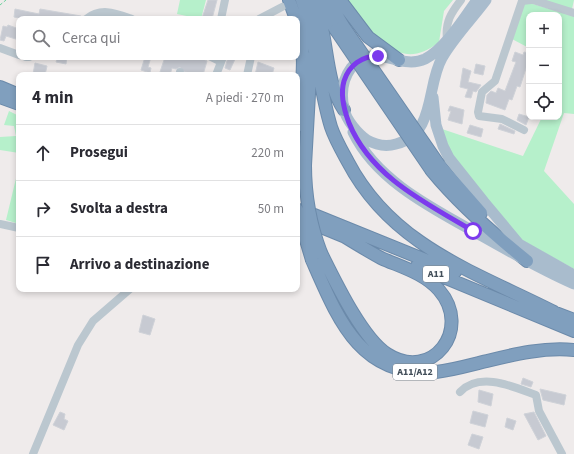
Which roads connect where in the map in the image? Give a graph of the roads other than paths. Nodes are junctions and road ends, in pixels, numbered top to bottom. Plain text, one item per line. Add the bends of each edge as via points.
1 (226, 0) edge
2 (302, 0) edge
3 (313, 0) edge
4 (317, 0) edge
5 (328, 0) edge
6 (340, 0) edge
7 (461, 0) edge
8 (477, 0) edge
9 (486, 0) edge
10 (522, 0) edge
11 (532, 0) edge
12 (285, 4) edge
13 (574, 13) edge
14 (91, 16) edge
15 (123, 16) edge
16 (222, 16) edge
17 (264, 16) edge
18 (293, 16) edge
19 (340, 28) junction
20 (300, 35) edge
21 (313, 35) junction
22 (448, 39) junction
23 (0, 48) edge
24 (16, 54) edge
25 (222, 60) edge
26 (250, 60) edge
27 (296, 60) edge
28 (399, 60) junction
29 (217, 72) edge
30 (248, 72) edge
31 (294, 72) edge
32 (432, 86) junction
33 (0, 87) edge
34 (300, 91) edge
35 (16, 94) edge
36 (0, 97) edge
37 (16, 103) edge
38 (345, 113) junction
39 (524, 130) dead end
40 (435, 168) junction
41 (300, 210) edge
42 (300, 216) edge
43 (300, 218) edge
44 (0, 224) edge
45 (16, 227) edge
46 (342, 235) junction
47 (519, 244) junction
48 (317, 257) junction
49 (527, 260) junction
50 (574, 275) edge
51 (574, 284) edge
52 (118, 292) edge
53 (127, 292) edge
54 (120, 298) junction
55 (554, 312) junction
56 (574, 320) edge
57 (574, 331) edge
58 (574, 350) edge
59 (460, 392) dead end
60 (32, 454) edge
61 (562, 454) edge

1 - 16 street
2 - 21 highway
3 - 38 highway via 332,83
4 - 19 highway
5 - 19 highway
6 - 28 highway via 368,38
7 - 22 street via 449,16 446,28
8 - 22 main road
9 - 32 main road via 446,52
10 - 11 street
10 - 39 street via 495,81 482,92 478,115 502,119
11 - 13 street
12 - 17 street
12 - 18 highway
14 - 15 street via 100,11
19 - 40 highway, bridge
20 - 34 highway
21 - 48 highway, bridge via 305,165 307,205
21 - 55 highway via 324,101 332,129 355,176 376,204 414,239 442,258
22 - 28 main road via 425,59
23 - 24 street
25 - 29 street
26 - 30 street
27 - 31 highway
28 - 38 main road via 372,56 356,63 343,85
32 - 38 main road via 422,126 404,142 388,145 375,143 359,133
32 - 47 main road via 436,125 446,152
33 - 35 highway
36 - 37 highway
38 - 49 main road via 361,146 399,185 429,205
40 - 47 highway via 497,228
40 - 49 highway via 457,201 490,232
41 - 55 highway, A11
42 - 48 highway, A11/A12, bridge
43 - 46 highway, A11
44 - 45 street
46 - 48 highway via 382,258 423,277 440,291 448,305 452,324 448,341 435,355 424,361 410,363 381,350 369,338 331,275
46 - 57 highway, A11
47 - 50 main road
48 - 58 highway, A11/A12 via 347,332 363,350 387,365 410,371 436,372 535,351
49 - 51 main road
52 - 54 street
53 - 54 street
54 - 60 street via 93,321 78,345
55 - 56 highway, A11
59 - 61 street via 467,385 490,382 536,395 539,411

